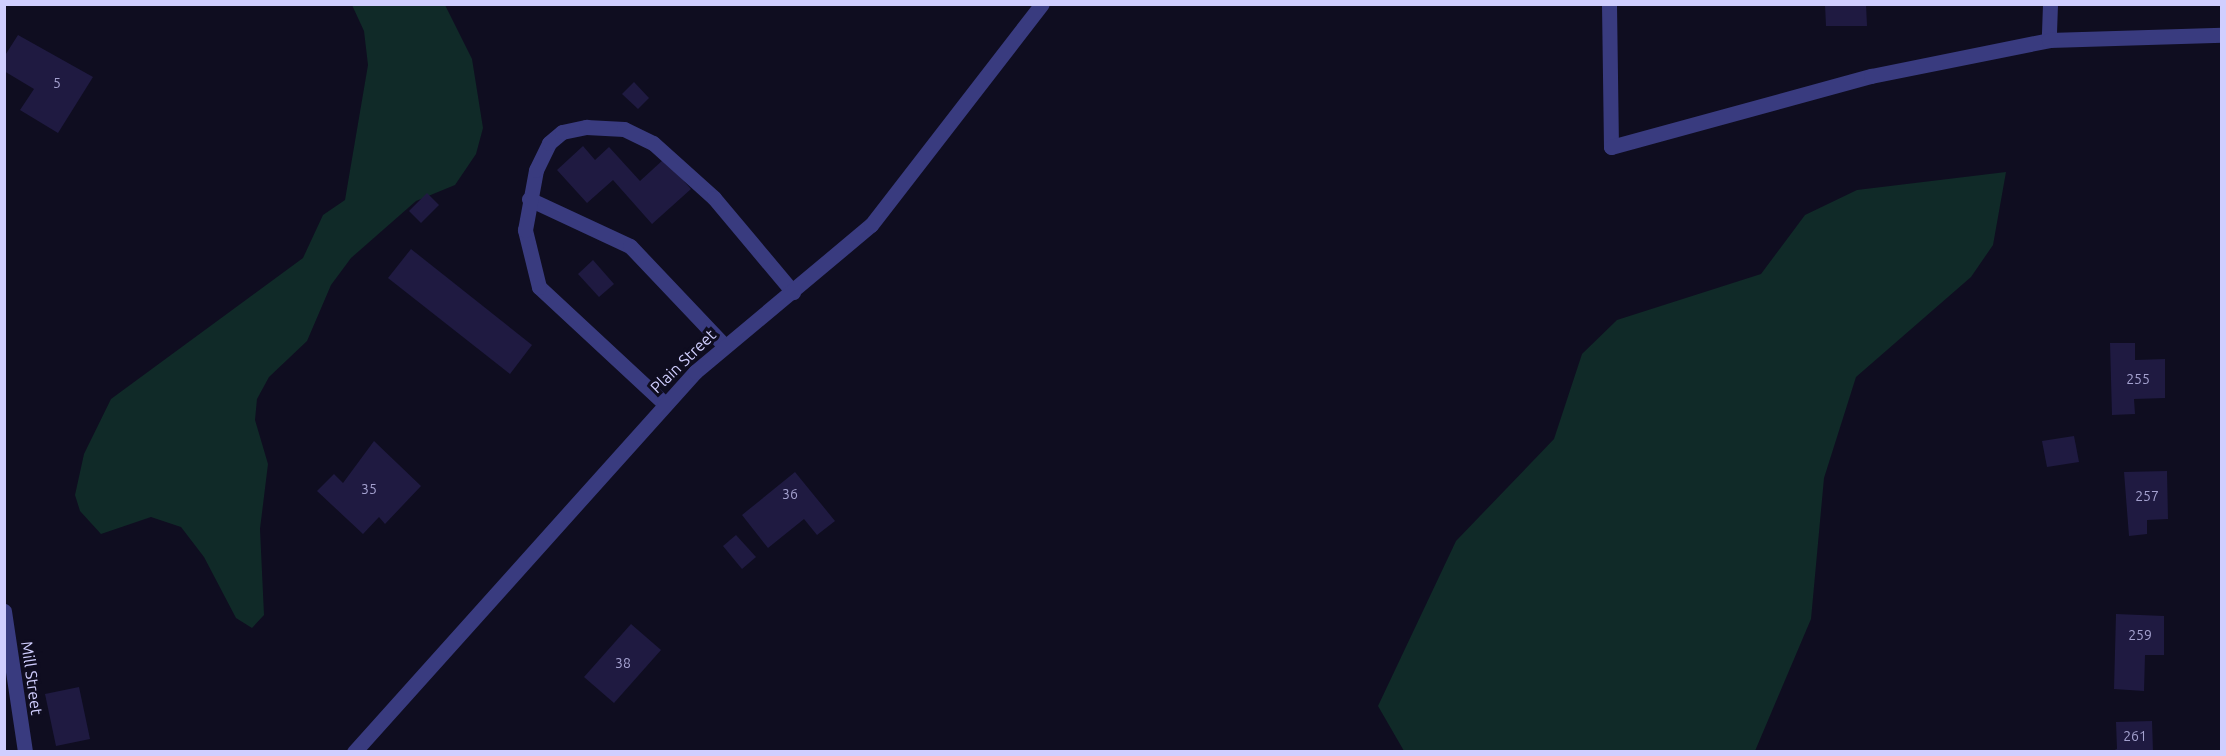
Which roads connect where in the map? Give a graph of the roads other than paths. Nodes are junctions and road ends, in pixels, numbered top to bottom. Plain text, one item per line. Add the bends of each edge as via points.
1 (1042, 4) edge
2 (1609, 4) edge
3 (2050, 4) edge
4 (2222, 35) edge
5 (2049, 40) junction
6 (529, 199) junction
7 (793, 292) junction
8 (725, 346) junction
9 (665, 404) junction
10 (4, 610) edge
11 (25, 752) edge
12 (354, 752) edge

1 - 7 street, Plain Street via 871,225
2 - 5 street via 1611,147 1871,76
3 - 5 street
4 - 5 street
6 - 7 street via 549,143 562,132 586,127 624,129 678,161
6 - 8 street via 630,246
6 - 9 street via 525,230 540,287
7 - 8 street, Plain Street
8 - 9 street, Plain Street
9 - 12 street, Plain Street
10 - 11 street, Mill Street

